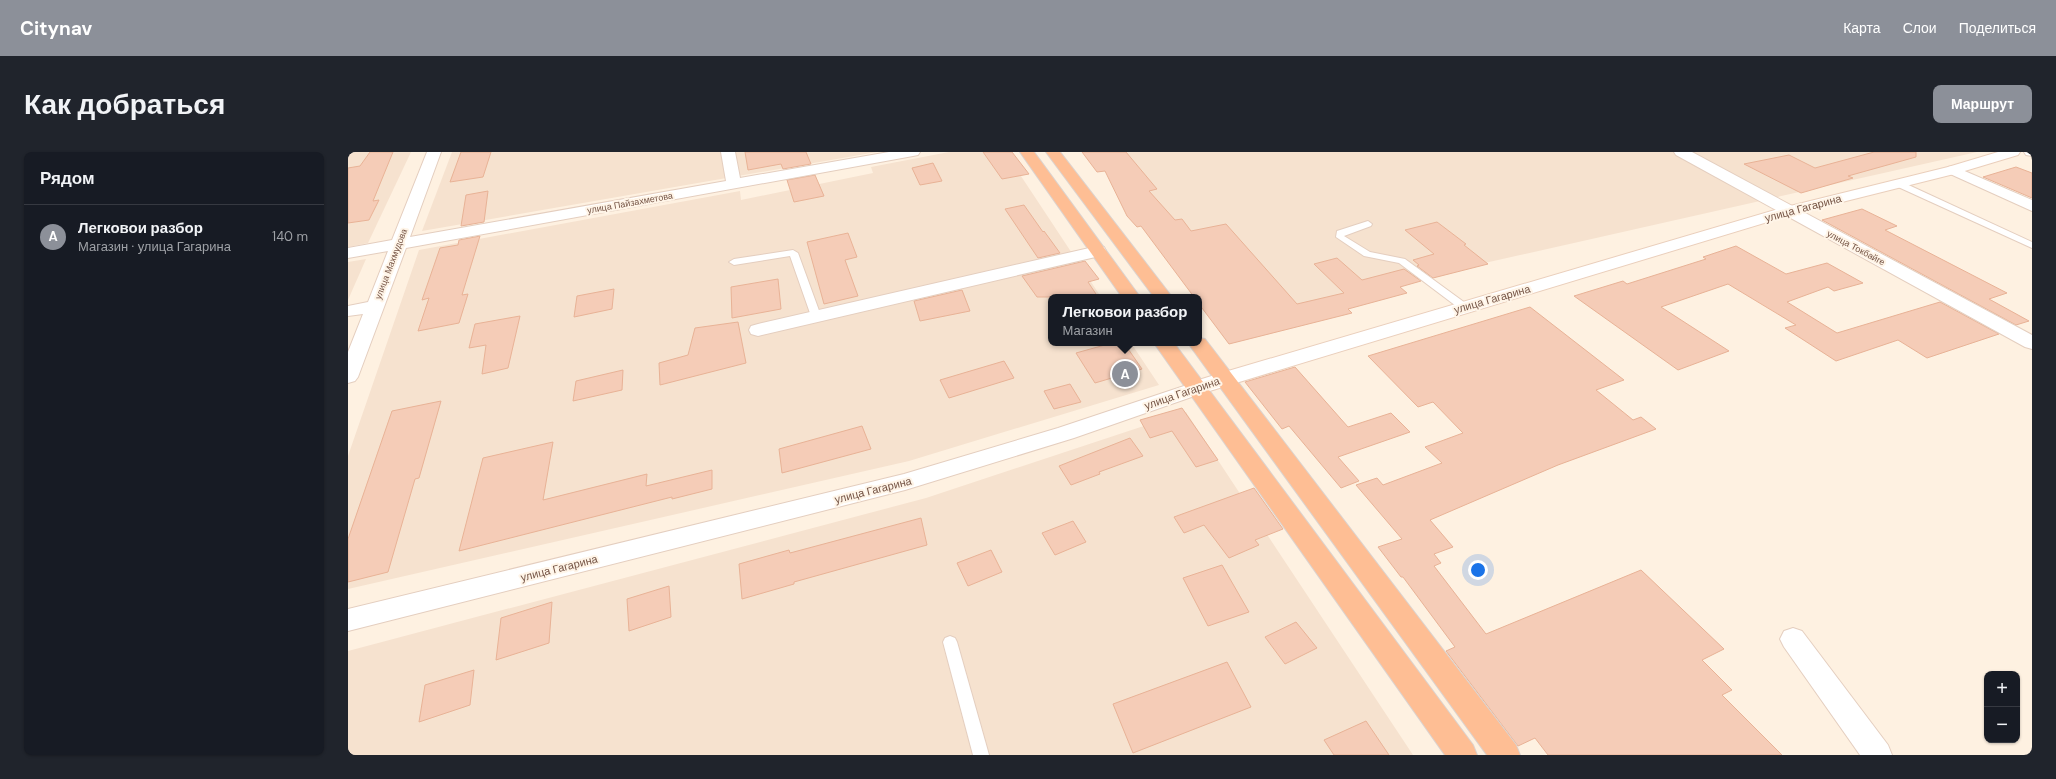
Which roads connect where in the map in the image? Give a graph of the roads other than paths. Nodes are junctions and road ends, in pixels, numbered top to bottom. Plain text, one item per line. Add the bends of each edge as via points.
1 (434, 152) edge
2 (728, 152) edge
3 (913, 152) edge
4 (1027, 152) edge
5 (1052, 152) edge
6 (1681, 152) edge
7 (2013, 152) edge
8 (1953, 170) junction
9 (1899, 184) junction
10 (734, 185) junction
11 (2032, 206) edge
12 (1788, 211) junction
13 (1368, 224) dead end
14 (399, 244) junction
15 (2032, 245) edge
16 (1098, 251) junction
17 (348, 253) edge
18 (734, 262) dead end
19 (1129, 294) edge
20 (1161, 294) edge
21 (375, 306) junction
22 (1464, 307) junction
23 (348, 311) edge
24 (816, 316) junction
25 (758, 330) dead end
26 (2032, 343) edge
27 (1166, 346) edge
28 (1200, 346) edge
29 (348, 377) edge
30 (1224, 378) junction
31 (1196, 388) junction
32 (348, 620) edge
33 (1793, 639) dead end
34 (950, 642) dead end
35 (981, 755) edge
36 (1462, 755) edge
37 (1505, 755) edge
38 (1877, 755) edge

1 - 14 street, улица Махмудова
2 - 10 street
3 - 10 street, улица Пайзахметова
4 - 16 highway
5 - 20 highway
6 - 12 street, улица Токбайге
7 - 8 street, улица Гагарина
8 - 9 street, улица Гагарина
8 - 11 street
9 - 12 street, улица Гагарина
9 - 15 lane
10 - 14 street, улица Пайзахметова
12 - 22 street, улица Гагарина
12 - 26 street, улица Токбайге
13 - 22 lane via 1340,233 1340,237 1367,254 1402,261
14 - 17 street, улица Пайзахметова
14 - 21 street, улица Махмудова
16 - 19 highway
16 - 24 street
18 - 24 lane via 794,253
21 - 23 street
21 - 29 street, улица Махмудова
22 - 30 street, улица Гагарина
24 - 25 street
27 - 31 highway
28 - 30 highway
30 - 31 street, улица Гагарина
30 - 37 highway
31 - 32 street, улица Гагарина via 905,482
31 - 36 highway
33 - 38 street
34 - 35 lane

